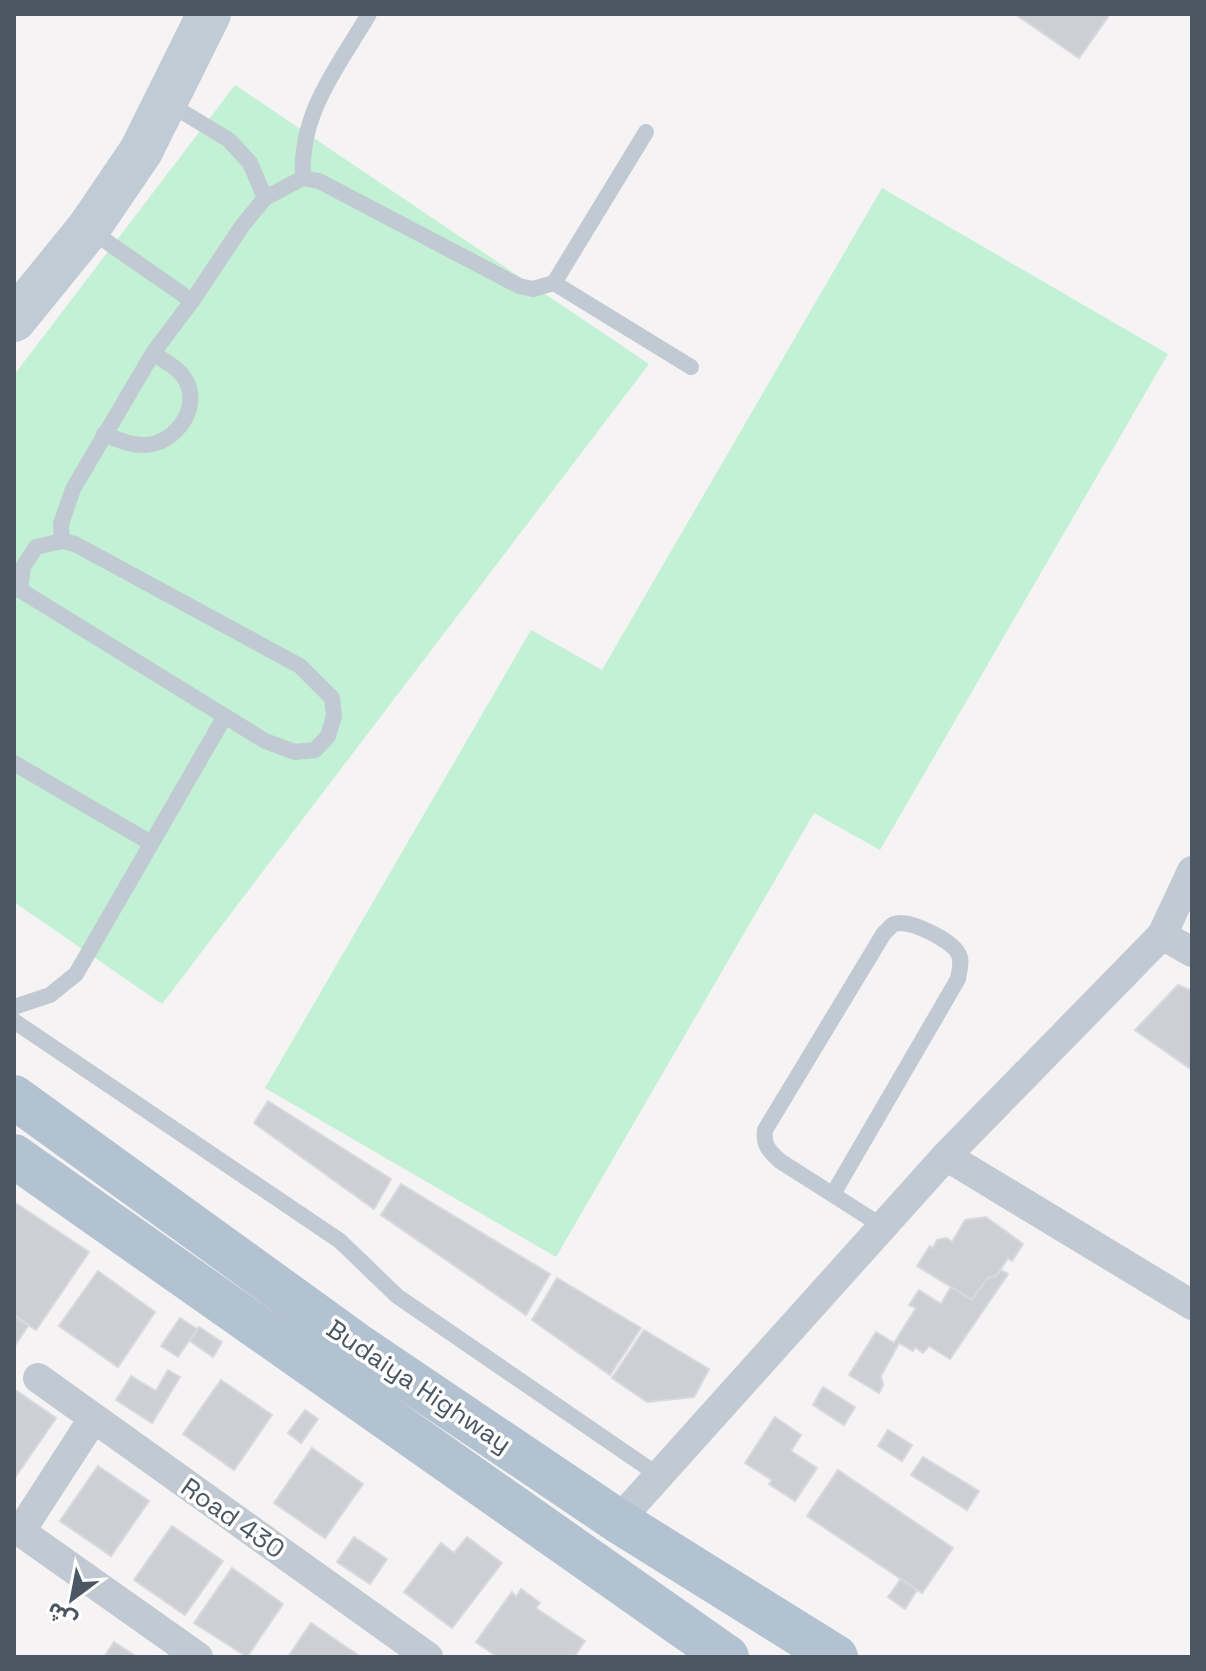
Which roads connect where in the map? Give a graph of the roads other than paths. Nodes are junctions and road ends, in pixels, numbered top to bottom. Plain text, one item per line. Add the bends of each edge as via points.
1 (209, 14) edge
2 (369, 14) edge
3 (166, 102) junction
4 (646, 132) dead end
5 (303, 178) junction
6 (265, 198) junction
7 (88, 229) junction
8 (554, 283) junction
9 (192, 301) junction
10 (14, 320) edge
11 (153, 353) junction
12 (691, 367) dead end
13 (104, 434) junction
14 (62, 541) junction
15 (17, 589) edge
16 (225, 716) junction
17 (14, 763) edge
18 (151, 843) junction
19 (1192, 871) edge
20 (1162, 935) junction
21 (1192, 952) edge
22 (14, 1007) edge
23 (14, 1021) edge
24 (14, 1097) edge
25 (14, 1156) edge
26 (946, 1156) junction
27 (833, 1194) junction
28 (882, 1226) junction
29 (1191, 1303) edge
30 (38, 1378) dead end
31 (93, 1419) junction
32 (658, 1475) junction
33 (618, 1521) junction
34 (17, 1529) edge
35 (198, 1657) edge
36 (428, 1657) edge
37 (727, 1657) edge
38 (836, 1657) edge

1 - 3 street
2 - 5 lane via 309,119
3 - 6 lane via 229,140 250,163
3 - 7 street via 141,151
4 - 8 lane
5 - 6 lane
5 - 8 lane via 319,181 519,286 533,289
6 - 9 lane
7 - 9 lane
7 - 10 street
8 - 12 lane
9 - 11 lane
11 - 13 lane
11 - 13 lane via 183,376 189,389 190,403 180,429 157,444 143,446
13 - 14 lane via 66,505
14 - 15 lane via 36,547
14 - 16 lane via 300,666 332,698 334,716 328,736 315,750 295,752
15 - 16 lane
16 - 18 lane
17 - 18 lane
18 - 22 lane via 76,974 50,995
19 - 20 street
20 - 21 street
20 - 26 street
23 - 32 lane via 340,1241 397,1296
24 - 33 main road, Budaiya Highway via 360,1347
25 - 37 main road, Budaiya Highway
26 - 28 street
26 - 29 street
27 - 27 lane via 958,979 958,952 905,923 884,933 765,1130 768,1150
27 - 28 lane
28 - 32 street
30 - 31 street, Road 430
31 - 34 street
31 - 36 street, Road 430
32 - 33 street
33 - 38 main road, Budaiya Highway
34 - 35 street

